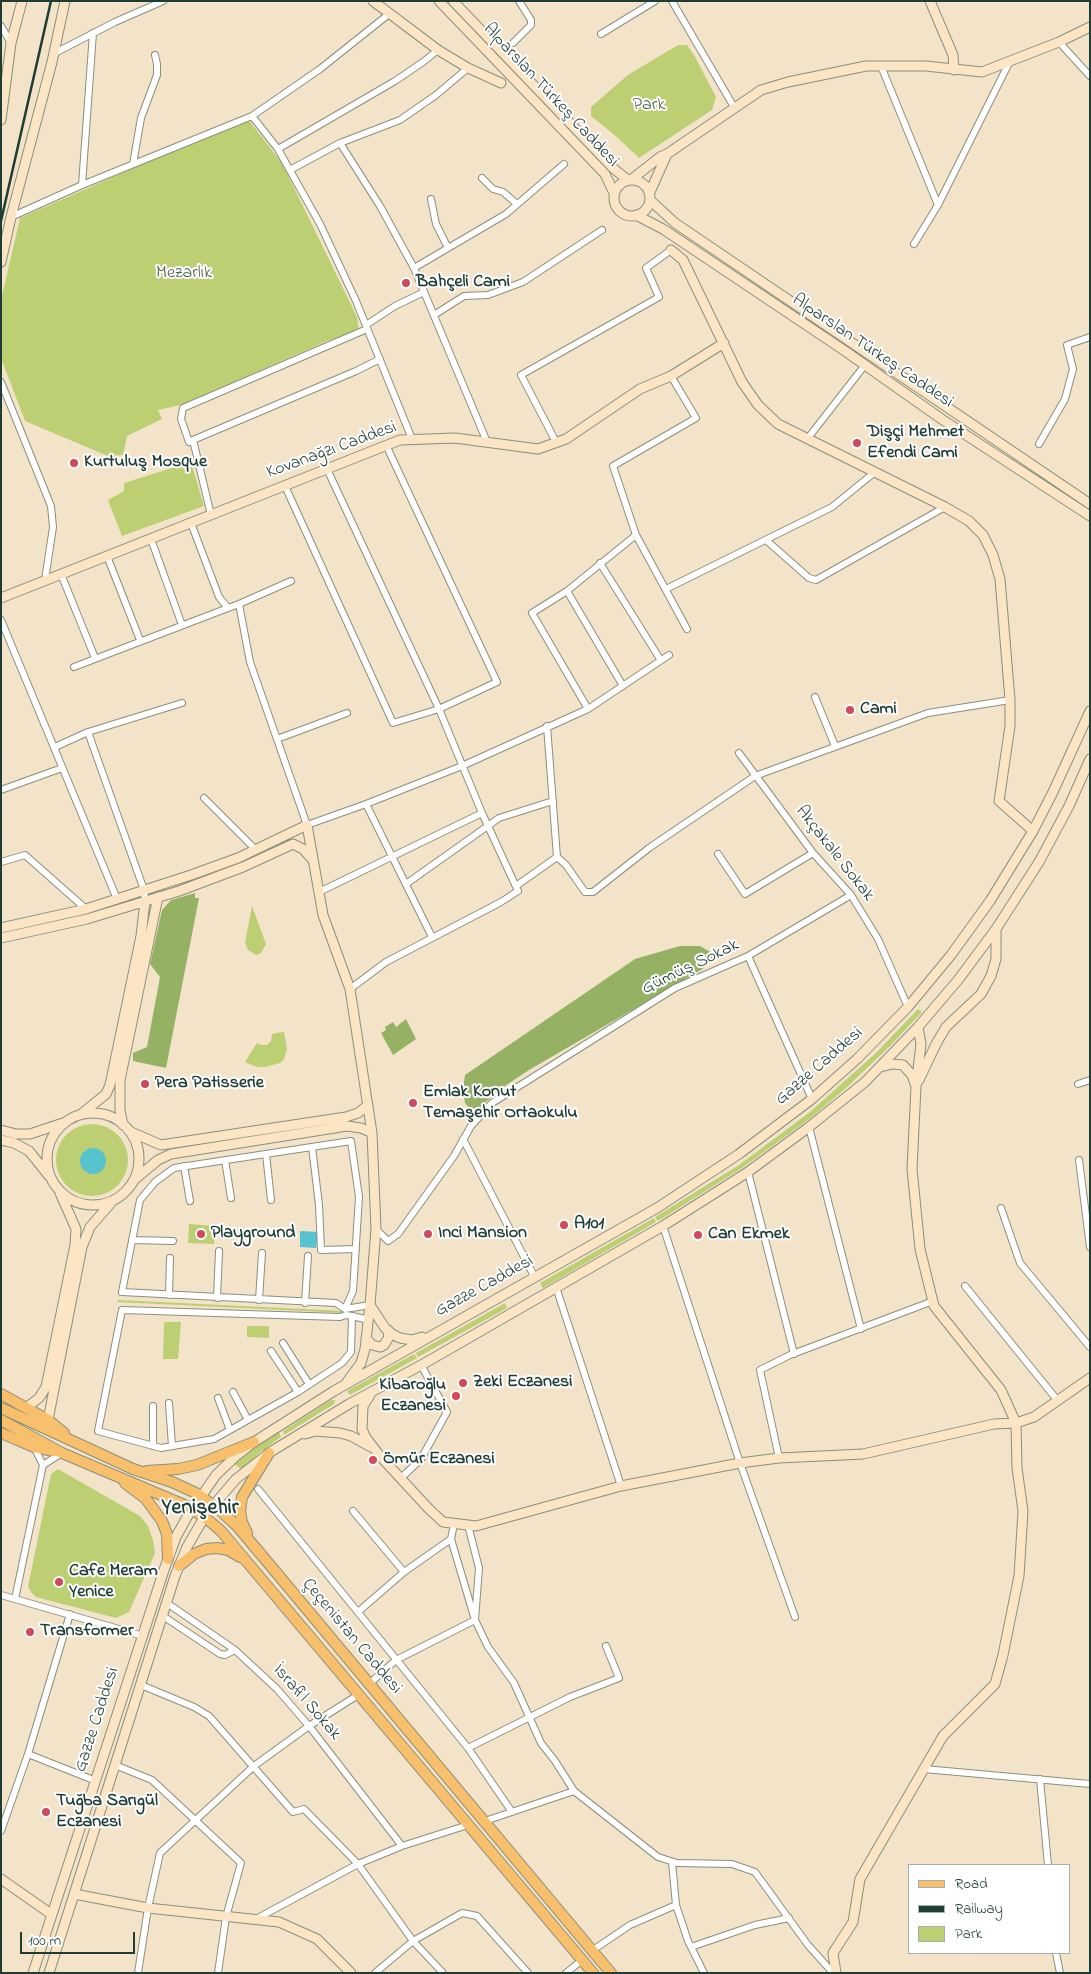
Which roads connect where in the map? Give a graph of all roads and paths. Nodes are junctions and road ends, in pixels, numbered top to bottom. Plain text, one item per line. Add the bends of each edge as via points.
1 (22, 1) edge
2 (65, 1) edge
3 (163, 1) edge
4 (373, 1) edge
5 (432, 1) edge
6 (439, 1) edge
7 (453, 1) edge
8 (459, 1) edge
9 (519, 1) edge
10 (655, 1) edge
11 (672, 1) edge
12 (930, 1) edge
13 (389, 14) junction
14 (468, 17) junction
15 (458, 21) junction
16 (1, 26) edge
17 (1090, 26) edge
18 (93, 33) junction
19 (601, 34) dead end
20 (1059, 42) junction
21 (11, 43) junction
22 (512, 43) dead end
23 (438, 50) junction
24 (53, 54) junction
25 (155, 55) dead end
26 (1010, 61) junction
27 (882, 66) junction
28 (468, 68) junction
29 (954, 70) junction
30 (1090, 76) edge
31 (501, 83) dead end
32 (3, 88) edge
33 (734, 107) junction
34 (252, 116) junction
35 (1, 120) edge
36 (340, 143) junction
37 (278, 149) junction
38 (667, 154) junction
39 (133, 164) junction
40 (564, 164) dead end
41 (290, 170) junction
42 (482, 178) dead end
43 (630, 180) junction
44 (82, 185) junction
45 (614, 194) junction
46 (650, 196) junction
47 (431, 199) dead end
48 (517, 204) junction
49 (938, 205) junction
50 (636, 215) junction
51 (11, 217) junction
52 (602, 230) dead end
53 (914, 244) dead end
54 (448, 248) junction
55 (671, 250) joint
56 (1, 262) edge
57 (414, 268) junction
58 (424, 292) junction
59 (434, 315) junction
60 (366, 327) junction
61 (1090, 338) edge
62 (724, 343) junction
63 (380, 359) junction
64 (864, 365) junction
65 (671, 376) junction
66 (1, 382) edge
67 (808, 438) junction
68 (412, 439) junction
69 (193, 440) junction
70 (487, 442) junction
71 (556, 442) junction
72 (1039, 444) dead end
73 (386, 445) junction
74 (327, 469) junction
75 (875, 472) junction
76 (285, 486) junction
77 (1090, 504) edge
78 (945, 507) junction
79 (211, 515) junction
80 (1090, 516) edge
81 (191, 523) junction
82 (636, 535) junction
83 (151, 539) junction
84 (766, 540) junction
85 (107, 556) junction
86 (600, 563) junction
87 (62, 574) junction
88 (45, 580) junction
89 (291, 581) dead end
90 (666, 589) junction
91 (567, 592) junction
92 (1, 598) edge
93 (239, 604) junction
94 (228, 608) junction
95 (1, 620) edge
96 (182, 625) junction
97 (688, 629) dead end
98 (140, 640) junction
99 (669, 655) dead end
100 (95, 658) junction
101 (660, 660) junction
102 (74, 667) dead end
103 (623, 686) junction
104 (815, 697) dead end
105 (1010, 700) junction
106 (182, 703) dead end
107 (440, 709) junction
108 (588, 709) junction
109 (1090, 711) edge
110 (347, 713) dead end
111 (547, 726) junction
112 (88, 732) junction
113 (277, 739) junction
114 (835, 746) junction
115 (55, 748) junction
116 (739, 753) dead end
117 (1090, 759) edge
118 (462, 766) junction
119 (62, 768) junction
120 (755, 776) junction
121 (1, 790) edge
122 (204, 798) dead end
123 (553, 801) junction
124 (366, 804) junction
125 (482, 813) junction
126 (307, 825) junction
127 (487, 825) junction
128 (1033, 830) junction
129 (290, 833) junction
130 (294, 844) junction
131 (255, 849) junction
132 (813, 852) junction
133 (718, 854) dead end
134 (392, 857) junction
135 (557, 857) junction
136 (314, 861) junction
137 (1, 862) edge
138 (406, 884) junction
139 (516, 886) junction
140 (144, 890) junction
141 (319, 892) junction
142 (851, 895) junction
143 (158, 897) junction
144 (117, 899) junction
145 (145, 901) junction
146 (86, 909) junction
147 (1, 928) edge
148 (996, 929) junction
149 (432, 937) junction
150 (1, 938) edge
151 (748, 956) junction
152 (350, 989) junction
153 (908, 1007) junction
154 (918, 1027) junction
155 (880, 1067) junction
156 (1090, 1080) edge
157 (1078, 1084) dead end
158 (916, 1087) junction
159 (812, 1099) junction
160 (368, 1105) junction
161 (80, 1115) junction
162 (66, 1122) junction
163 (123, 1125) junction
164 (809, 1127) junction
165 (1, 1130) edge
166 (131, 1132) junction
167 (372, 1134) junction
168 (463, 1139) junction
169 (1, 1140) edge
170 (312, 1147) junction
171 (266, 1154) junction
172 (225, 1160) junction
173 (1079, 1160) dead end
174 (184, 1166) junction
175 (748, 1172) junction
176 (50, 1177) junction
177 (134, 1180) junction
178 (59, 1190) junction
179 (1086, 1190) edge
180 (232, 1198) dead end
181 (272, 1200) dead end
182 (114, 1201) junction
183 (190, 1201) dead end
184 (1001, 1208) dead end
185 (663, 1226) junction
186 (376, 1229) junction
187 (132, 1240) junction
188 (173, 1241) dead end
189 (1090, 1247) edge
190 (356, 1248) junction
191 (219, 1251) dead end
192 (262, 1253) dead end
193 (308, 1256) dead end
194 (170, 1258) dead end
195 (535, 1278) junction
196 (965, 1286) dead end
197 (556, 1287) junction
198 (169, 1295) junction
199 (217, 1298) junction
200 (260, 1300) junction
201 (932, 1301) junction
202 (305, 1302) junction
203 (370, 1305) junction
204 (345, 1309) junction
205 (352, 1316) junction
206 (368, 1320) junction
207 (446, 1327) junction
208 (862, 1329) junction
209 (388, 1330) junction
210 (366, 1338) junction
211 (283, 1343) dead end
212 (1090, 1347) edge
213 (271, 1351) dead end
214 (794, 1354) junction
215 (421, 1365) junction
216 (1090, 1378) edge
217 (309, 1384) junction
218 (345, 1384) junction
219 (374, 1390) junction
220 (233, 1392) dead end
221 (298, 1392) junction
222 (1, 1394) edge
223 (218, 1398) dead end
224 (1058, 1401) junction
225 (169, 1404) dead end
226 (153, 1406) dead end
227 (1, 1408) edge
228 (26, 1408) junction
229 (1, 1420) edge
230 (48, 1420) junction
231 (248, 1420) junction
232 (1016, 1424) junction
233 (230, 1430) junction
234 (1, 1433) edge
235 (294, 1437) junction
236 (74, 1442) junction
237 (254, 1442) junction
238 (153, 1446) junction
239 (172, 1446) junction
240 (34, 1447) junction
241 (62, 1453) junction
242 (270, 1453) junction
243 (380, 1456) junction
244 (779, 1458) junction
245 (740, 1463) junction
246 (43, 1465) junction
247 (141, 1471) junction
248 (110, 1472) junction
249 (400, 1479) junction
250 (620, 1486) junction
251 (258, 1489) dead end
252 (200, 1496) junction
253 (213, 1506) junction
254 (192, 1509) junction
255 (352, 1511) dead end
256 (204, 1517) junction
257 (454, 1524) junction
258 (468, 1525) junction
259 (451, 1540) junction
260 (256, 1549) junction
261 (168, 1559) junction
262 (248, 1562) junction
263 (179, 1566) junction
264 (404, 1572) junction
265 (1, 1594) edge
266 (15, 1598) junction
267 (166, 1602) junction
268 (358, 1612) junction
269 (70, 1614) junction
270 (163, 1616) junction
271 (795, 1617) dead end
272 (475, 1620) junction
273 (142, 1636) junction
274 (606, 1646) dead end
275 (234, 1650) junction
276 (396, 1660) junction
277 (369, 1684) junction
278 (141, 1685) junction
279 (358, 1695) junction
280 (530, 1718) junction
281 (309, 1726) junction
282 (468, 1748) junction
283 (28, 1754) junction
284 (115, 1765) junction
285 (254, 1766) junction
286 (924, 1769) junction
287 (1040, 1779) junction
288 (96, 1781) junction
289 (1090, 1784) edge
290 (574, 1791) junction
291 (512, 1812) junction
292 (485, 1821) junction
293 (194, 1822) junction
294 (468, 1825) junction
295 (1, 1831) edge
296 (402, 1846) junction
297 (672, 1862) junction
298 (358, 1864) junction
299 (1048, 1864) edge
300 (1, 1879) edge
301 (74, 1894) junction
302 (676, 1905) junction
303 (148, 1908) junction
304 (51, 1914) junction
305 (226, 1917) junction
306 (789, 1918) junction
307 (255, 1920) junction
308 (413, 1941) junction
309 (691, 1947) junction
310 (593, 1950) junction
311 (1056, 1954) edge
312 (582, 1960) junction
313 (33, 1973) edge
314 (49, 1973) edge
315 (138, 1973) edge
316 (218, 1973) edge
317 (351, 1973) edge
318 (375, 1973) edge
319 (443, 1973) edge
320 (528, 1973) edge
321 (566, 1973) edge
322 (593, 1973) edge
323 (612, 1973) edge
324 (704, 1973) edge
325 (835, 1973) edge
326 (1060, 1973) edge

1 - 21 main road
2 - 24 main road
3 - 18 street
4 - 13 main road
5 - 15 main road
6 - 15 main road, Alparslan Türkeş Caddesi
7 - 14 main road, Alparslan Türkeş Caddesi
8 - 14 main road
9 - 22 street via 531,25
10 - 19 street
11 - 33 street
12 - 29 main road via 953,55
13 - 23 main road
13 - 34 street via 320,69
14 - 43 main road, Alparslan Türkeş Caddesi via 614,169
15 - 45 main road, Alparslan Türkeş Caddesi via 605,174
16 - 21 street
17 - 20 main road
18 - 24 street
18 - 44 street
20 - 26 main road
20 - 30 street
21 - 32 main road
23 - 28 main road
23 - 37 street via 395,81
24 - 51 main road
25 - 39 street via 157,76 141,118
26 - 29 main road via 982,72
26 - 49 street
27 - 29 main road
27 - 33 main road via 866,66 788,82 761,90
27 - 49 street
28 - 31 main road
28 - 36 street via 400,120
32 - 35 main road
33 - 38 main road
34 - 37 street
34 - 39 street
36 - 41 street
36 - 57 street
37 - 41 street
38 - 43 main road
38 - 46 main road
39 - 44 street
40 - 48 street
41 - 60 street via 320,224
42 - 48 street
43 - 45 main road via 621,183
43 - 46 main road via 643,183
44 - 51 street
45 - 50 main road via 619,210 630,216
46 - 50 main road via 646,209
46 - 77 main road, Alparslan Türkeş Caddesi via 668,218 682,228
47 - 54 street via 436,224
48 - 54 street via 506,214
49 - 53 street
50 - 64 main road, Alparslan Türkeş Caddesi via 663,229
51 - 56 main road
52 - 59 street via 523,282 488,295 464,296
54 - 57 street
55 - 62 main road via 683,260
55 - 71 street via 646,268 659,297 521,375
57 - 58 street
58 - 59 street
58 - 60 street via 395,306
59 - 70 street
60 - 63 street
60 - 69 street via 183,408 181,419 188,442
61 - 72 street via 1067,345 1073,369 1065,399
62 - 65 main road, Kovanağzı Caddesi
62 - 67 main road via 742,382 758,405 778,424
63 - 68 street
63 - 69 street
64 - 67 street
64 - 80 main road, Alparslan Türkeş Caddesi
65 - 71 main road, Kovanağzı Caddesi via 640,389 566,439
65 - 82 street via 696,418 613,466
66 - 88 street via 51,506 52,527
67 - 75 main road
68 - 70 main road, Kovanağzı Caddesi via 455,438
68 - 73 main road, Kovanağzı Caddesi
69 - 79 street
70 - 71 main road, Kovanağzı Caddesi via 538,449
73 - 74 main road, Kovanağzı Caddesi
73 - 107 street via 497,682
74 - 76 main road, Kovanağzı Caddesi
74 - 107 street
75 - 78 main road
75 - 84 street via 832,507
76 - 79 main road, Kovanağzı Caddesi
76 - 107 street via 393,723
78 - 84 street via 816,580 809,578
78 - 105 main road via 969,521 983,535 993,555 1000,579
79 - 81 main road, Kovanağzı Caddesi
81 - 83 main road, Kovanağzı Caddesi
81 - 94 street via 219,597
82 - 86 street
82 - 90 street
83 - 85 main road, Kovanağzı Caddesi
83 - 96 street
84 - 90 street
85 - 87 main road, Kovanağzı Caddesi
85 - 98 street
86 - 91 street
86 - 101 street
87 - 88 main road, Kovanağzı Caddesi
87 - 100 street
88 - 92 main road, Kovanağzı Caddesi
89 - 93 street
90 - 97 street
91 - 103 street
91 - 108 street via 532,613
93 - 94 street
93 - 113 street via 250,662
94 - 96 street
95 - 115 street
96 - 98 street
98 - 100 street
99 - 101 street
100 - 102 street
101 - 103 street
103 - 108 street
104 - 114 street
105 - 114 street via 928,714
105 - 128 main road via 1010,726 999,801
106 - 112 street
107 - 118 street
108 - 111 street
109 - 128 main road, Gazze Caddesi
110 - 113 street
111 - 118 street
111 - 123 street
112 - 115 street
112 - 140 street
113 - 126 street
114 - 120 street
115 - 119 street
116 - 120 street, Akçakale Sokak
117 - 148 main road, Gazze Caddesi via 1039,862
118 - 124 street
118 - 125 street
119 - 121 street
119 - 144 street
120 - 132 street, Akçakale Sokak
120 - 135 street via 649,848 593,892 585,892
122 - 131 street
123 - 127 street via 498,818
123 - 135 street
124 - 126 street
124 - 134 street
125 - 127 street
125 - 134 street
126 - 129 main road
126 - 136 main road
127 - 138 street
127 - 139 street
128 - 153 main road, Gazze Caddesi via 990,902
129 - 130 main road
129 - 131 main road
130 - 136 main road
130 - 143 main road via 243,867
131 - 140 main road via 238,858
132 - 133 street via 745,894
132 - 142 street, Akçakale Sokak
134 - 138 street
134 - 141 street
135 - 139 street
136 - 141 main road
137 - 146 street via 25,855
138 - 149 street
139 - 149 street via 518,891 501,902
140 - 144 main road
140 - 145 street
141 - 152 main road via 323,914
142 - 151 street, Gümüş Sokak
142 - 153 street, Akçakale Sokak via 878,939
143 - 145 main road
143 - 163 main road via 120,1080
144 - 146 main road
145 - 150 main road via 87,919
145 - 161 main road via 141,936 110,1084 106,1094
146 - 147 main road
148 - 154 main road, Gazze Caddesi
148 - 158 main road via 996,959 991,976 981,994 946,1027
149 - 152 street via 386,962
151 - 159 street
151 - 168 street, Gümüş Sokak via 675,988 546,1068 492,1103 475,1120
152 - 160 main road
153 - 159 main road, Gazze Caddesi
154 - 155 main road, Gazze Caddesi
154 - 158 main road via 921,1044
155 - 158 main road via 903,1065 912,1075
155 - 164 main road, Gazze Caddesi
156 - 157 street
158 - 201 main road via 912,1169 920,1248
159 - 195 main road, Gazze Caddesi via 739,1154 657,1208
160 - 166 main road via 346,1116 161,1146
160 - 167 main road
161 - 162 main road
161 - 163 main road via 110,1117
162 - 165 main road via 30,1134
162 - 176 main road via 48,1147
163 - 166 main road
164 - 175 main road, Gazze Caddesi
164 - 208 street
166 - 177 main road via 138,1151
167 - 177 main road via 347,1126 171,1154 158,1160
167 - 186 main road
168 - 186 street, Gümüş Sokak via 398,1234 388,1241
168 - 195 street
169 - 176 main road via 29,1151
170 - 171 street
170 - 190 street via 322,1250
170 - 190 street via 351,1142 359,1197
171 - 172 street
171 - 181 street
172 - 174 street
172 - 180 street
173 - 179 street
174 - 183 street
174 - 187 street via 174,1168 155,1182 140,1200
175 - 185 main road, Gazze Caddesi
175 - 214 street
176 - 178 main road
177 - 182 main road
178 - 182 main road via 70,1200 84,1205
178 - 228 main road via 76,1229 75,1245 46,1387 39,1398
179 - 189 street
182 - 230 main road via 90,1227 82,1247
184 - 212 street via 1020,1263
185 - 197 main road, Gazze Caddesi
185 - 245 street
186 - 203 main road
187 - 188 street
187 - 198 street via 122,1292
190 - 204 street via 353,1291
191 - 199 street
192 - 200 street
193 - 202 street
194 - 198 street
195 - 207 main road, Gazze Caddesi
196 - 224 street
197 - 215 main road, Gazze Caddesi
197 - 250 street
198 - 199 street
199 - 200 street
200 - 202 street
201 - 208 street
201 - 232 main road via 1001,1390
202 - 204 street via 336,1303
203 - 204 street
203 - 206 main road
203 - 209 main road
205 - 206 street
205 - 217 street via 351,1352 342,1364
205 - 238 street via 122,1310 98,1431
206 - 210 main road
207 - 209 main road via 412,1340 400,1338
207 - 218 main road, Gazze Caddesi
208 - 214 street
209 - 210 main road via 389,1337 380,1347 372,1345
210 - 218 main road via 360,1363
211 - 217 street
213 - 221 street
214 - 244 street via 760,1370
215 - 219 main road, Gazze Caddesi
215 - 249 street via 447,1412 421,1458
216 - 224 main road
217 - 221 street
218 - 237 main road, Gazze Caddesi
219 - 235 main road, Gazze Caddesi
219 - 243 main road via 363,1406 362,1429
220 - 231 street
221 - 231 street
222 - 228 main road
223 - 233 street
224 - 232 main road via 1034,1417
225 - 239 street
226 - 238 street
227 - 236 main road, Çeçenistan Caddesi
228 - 230 main road
229 - 241 main road, Çeçenistan Caddesi
230 - 236 main road
231 - 233 street
232 - 244 main road via 994,1424 863,1454
232 - 286 main road via 1017,1468 1023,1511 1019,1576 1001,1662 995,1684 942,1736
233 - 239 street via 214,1439
234 - 240 main road
235 - 242 main road, Gazze Caddesi
235 - 243 main road via 315,1431 340,1433 351,1436
236 - 247 main road, Çeçenistan Caddesi
237 - 247 main road via 197,1465
237 - 252 main road, Gazze Caddesi via 216,1475
238 - 239 street
240 - 241 main road
240 - 246 street
241 - 246 street
241 - 248 main road, Çeçenistan Caddesi
242 - 253 main road, Gazze Caddesi via 236,1479
242 - 260 main road via 242,1497 240,1511 245,1531
243 - 249 main road
244 - 245 main road
245 - 250 main road
245 - 271 street
246 - 266 street
247 - 252 main road, Çeçenistan Caddesi
248 - 254 main road, Çeçenistan Caddesi
248 - 261 main road via 138,1492 155,1510 166,1534
249 - 257 main road via 443,1522
250 - 258 main road via 476,1526
251 - 268 street
252 - 253 main road, Çeçenistan Caddesi
252 - 254 main road, Gazze Caddesi
253 - 256 main road, Gazze Caddesi
253 - 260 main road, Çeçenistan Caddesi via 237,1526
254 - 256 main road, Çeçenistan Caddesi
254 - 261 main road, Gazze Caddesi
255 - 264 street
256 - 262 main road, Çeçenistan Caddesi
256 - 263 main road, Gazze Caddesi
257 - 258 main road
257 - 259 street
258 - 272 street via 478,1568
259 - 264 street
259 - 272 street
260 - 277 main road, Çeçenistan Caddesi
261 - 273 main road, Gazze Caddesi
262 - 263 main road via 228,1550 217,1548 202,1550
262 - 279 main road, Çeçenistan Caddesi
263 - 267 main road, Gazze Caddesi
264 - 268 street
265 - 266 street
266 - 269 street
267 - 270 main road, Gazze Caddesi
267 - 275 street, İsrafil Sokak
268 - 276 street
269 - 273 street
269 - 283 street
270 - 275 street via 220,1654
270 - 278 main road, Gazze Caddesi
272 - 276 street
272 - 280 street via 488,1647 514,1683
273 - 288 main road, Gazze Caddesi
274 - 280 street via 619,1678 570,1697
275 - 281 street, İsrafil Sokak via 277,1689
276 - 277 street
276 - 282 street
277 - 292 main road, Çeçenistan Caddesi
278 - 284 main road, Gazze Caddesi
278 - 285 street via 209,1716
279 - 281 street
279 - 294 main road, Çeçenistan Caddesi
280 - 282 street
280 - 290 street via 541,1743
281 - 285 street
281 - 296 street, İsrafil Sokak
282 - 291 street
283 - 288 street
283 - 295 street
284 - 293 street via 152,1780
284 - 301 main road, Gazze Caddesi
285 - 293 street
285 - 298 street via 293,1812 304,1809
286 - 287 street
286 - 325 main road via 860,1879 853,1922 833,1953
287 - 289 street
287 - 299 street
288 - 304 main road, Gazze Caddesi
290 - 291 street
290 - 297 street via 658,1857
291 - 292 street
292 - 310 main road, Çeçenistan Caddesi
293 - 303 street via 160,1854
293 - 305 street via 241,1863
294 - 296 street
294 - 312 main road, Çeçenistan Caddesi
296 - 298 street
297 - 302 street
297 - 306 street via 732,1864 755,1872
298 - 307 street
298 - 308 street
300 - 304 main road
301 - 303 main road
301 - 314 main road, Gazze Caddesi
302 - 309 street
302 - 310 street via 630,1925
303 - 305 main road
303 - 315 street
304 - 313 main road, Gazze Caddesi
305 - 307 main road
305 - 316 street
306 - 309 street via 755,1925
306 - 325 street via 808,1946
307 - 317 main road via 278,1922 317,1939
308 - 318 street
308 - 319 street
308 - 320 street via 462,1912 477,1916
309 - 324 street
310 - 323 main road, Çeçenistan Caddesi
311 - 326 street
312 - 321 street
312 - 322 main road, Çeçenistan Caddesi

